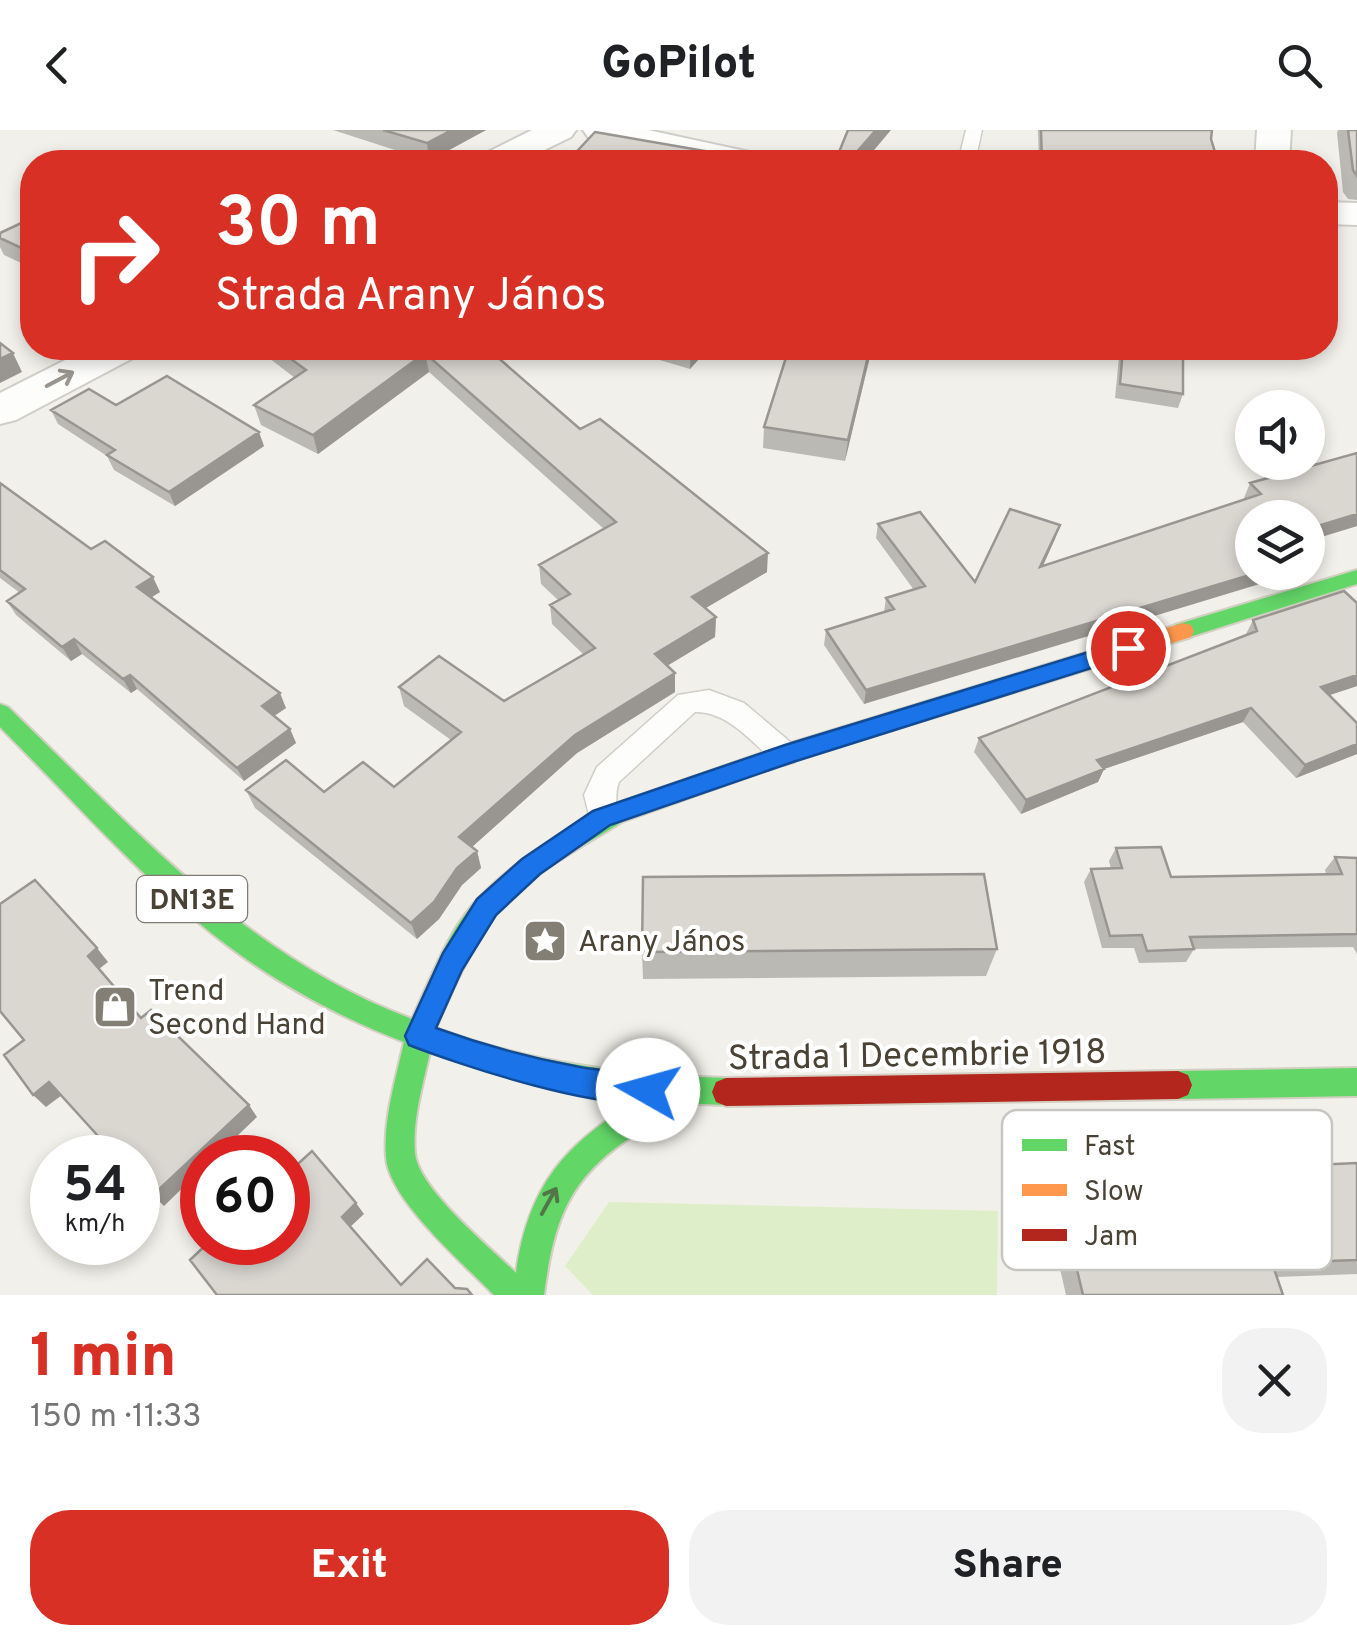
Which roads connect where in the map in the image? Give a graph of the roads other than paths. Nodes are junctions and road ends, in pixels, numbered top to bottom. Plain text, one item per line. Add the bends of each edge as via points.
1 (559, 130) edge
2 (600, 130) edge
3 (518, 150) edge
4 (695, 150) edge
5 (97, 360) edge
6 (0, 410) edge
7 (1357, 577) edge
8 (0, 714) edge
9 (785, 754) junction
10 (602, 818) junction
11 (418, 1036) junction
12 (1357, 1082) edge
13 (679, 1093) junction
14 (516, 1295) edge
15 (528, 1295) edge

1 - 3 street
2 - 4 street
6 -> 5 street
7 - 9 main road
8 - 11 main road, Strada 1 Decembrie 1918 / DN13E via 218,924 346,1005
9 - 10 main road
9 - 10 lane via 734,711 710,701 688,702 607,775 599,795
10 - 11 main road via 531,866 486,907
11 - 13 main road, Strada 1 Decembrie 1918 / DN13E via 499,1064
11 - 14 main road via 400,1160 422,1201
12 - 13 main road, Strada 1 Decembrie 1918 / DN13E
15 -> 13 main road via 530,1245 571,1165 610,1130

